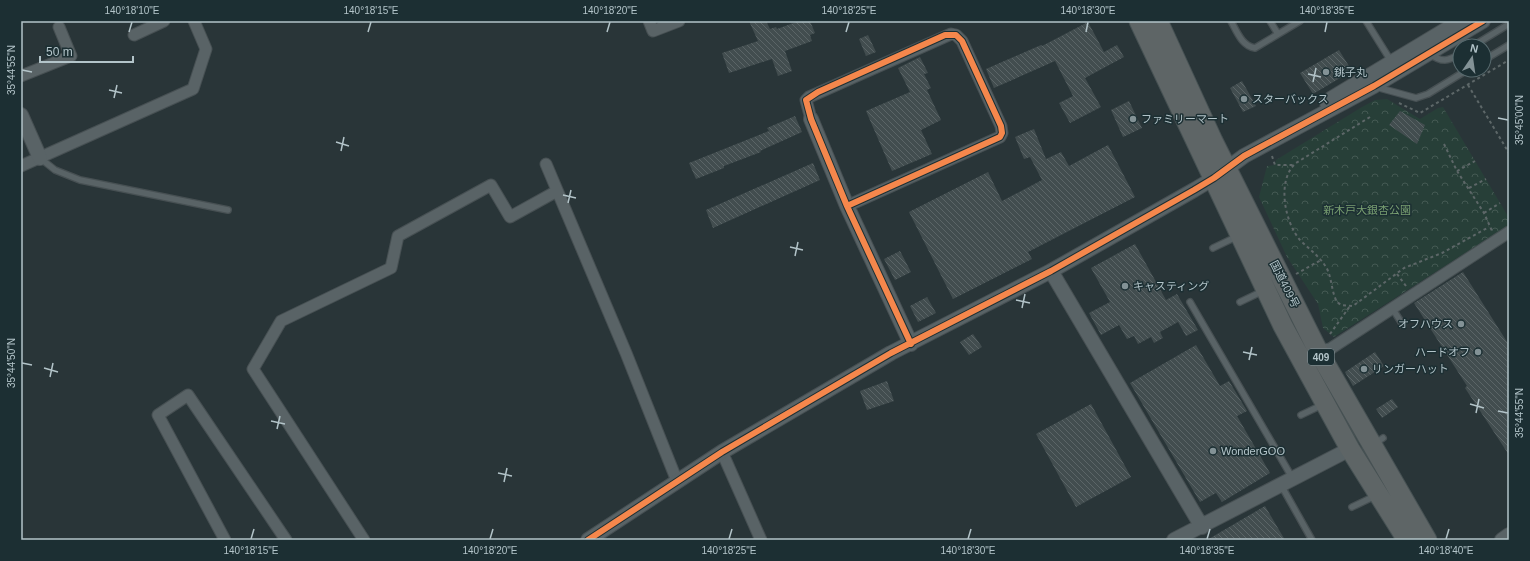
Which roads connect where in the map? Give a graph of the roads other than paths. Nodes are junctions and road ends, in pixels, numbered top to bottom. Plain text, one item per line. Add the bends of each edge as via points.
1 (164, 21) edge
2 (194, 21) edge
3 (650, 21) edge
4 (679, 21) edge
5 (1139, 21) edge
6 (1158, 21) edge
7 (1231, 21) edge
8 (1270, 21) edge
9 (1300, 21) edge
10 (1366, 21) edge
11 (1460, 21) edge
12 (1483, 21) edge
13 (1509, 24) edge
14 (58, 27) dead end
15 (1278, 34) junction
16 (134, 35) dead end
17 (1486, 38) edge
18 (1509, 45) edge
19 (1429, 52) junction
20 (1492, 55) edge
21 (1452, 59) edge
22 (1394, 66) junction
23 (21, 76) edge
24 (1454, 78) edge
25 (1374, 86) junction
26 (21, 115) edge
27 (1314, 116) junction
28 (811, 119) joint
29 (40, 158) junction
30 (546, 164) dead end
31 (21, 166) edge
32 (1220, 173) junction
33 (557, 191) junction
34 (847, 206) junction
35 (228, 210) dead end
36 (1509, 232) edge
37 (1241, 235) junction
38 (1213, 248) dead end
39 (1051, 271) junction
40 (1266, 289) junction
41 (1190, 302) dead end
42 (1240, 302) dead end
43 (1392, 308) junction
44 (1403, 325) dead end
45 (911, 344) junction
46 (1323, 345) junction
47 (1325, 403) junction
48 (1301, 415) dead end
49 (1350, 449) junction
50 (722, 452) junction
51 (1294, 479) junction
52 (677, 481) junction
53 (1281, 486) junction
54 (1378, 494) junction
55 (1352, 507) dead end
56 (1202, 526) junction
57 (1509, 535) edge
58 (225, 540) edge
59 (286, 540) edge
60 (364, 540) edge
61 (588, 540) edge
62 (761, 540) edge
63 (1174, 540) edge
64 (1312, 540) edge
65 (1407, 540) edge
66 (1427, 540) edge
67 (1502, 540) edge

1 - 16 street
2 - 29 street via 206,49 193,89
3 - 4 street via 653,31
5 - 32 highway, 国道409号 / 409
6 - 32 highway, 国道409号 / 409
7 - 15 lane via 1248,47 1262,46
8 - 15 lane
9 - 15 lane
10 - 22 lane
11 - 22 street
12 - 19 street
13 - 17 lane
14 - 23 street via 71,56
18 - 20 lane
19 - 21 lane via 1445,61
19 - 22 street
22 - 25 street
22 - 27 street via 1332,98
24 - 25 lane via 1428,94 1416,98
25 - 27 street
26 - 29 street
27 - 32 street via 1244,156
28 - 34 street
28 - 34 street via 806,106 809,97 951,34 962,41 1001,126 1000,137
29 - 31 street
29 - 35 lane via 55,170 80,180
30 - 33 street
32 - 37 highway, 国道409号 / 409
32 - 39 street
32 - 46 highway, 国道409号 / 409
33 - 52 street
33 - 60 street via 510,217 491,185 398,236 391,268 281,321 253,370
34 - 45 street
36 - 43 street
37 - 38 lane
37 - 40 highway, 国道409号 / 409
39 - 45 street
39 - 56 street
40 - 42 lane
40 - 47 highway, 国道409号 / 409
41 - 51 lane
43 - 44 lane
43 - 46 street via 1330,349
45 - 50 street via 891,353
46 - 66 highway, 国道409号 / 409 via 1378,442
47 - 48 lane
47 - 49 highway, 国道409号 / 409
49 - 51 street
49 - 54 highway, 国道409号 / 409
50 - 52 street
50 - 62 street
51 - 53 street
52 - 61 street
53 - 56 street
53 - 64 lane
54 - 55 lane
54 - 65 highway, 国道409号 / 409
56 - 63 street
57 - 67 street
58 - 59 street via 158,415 188,395

